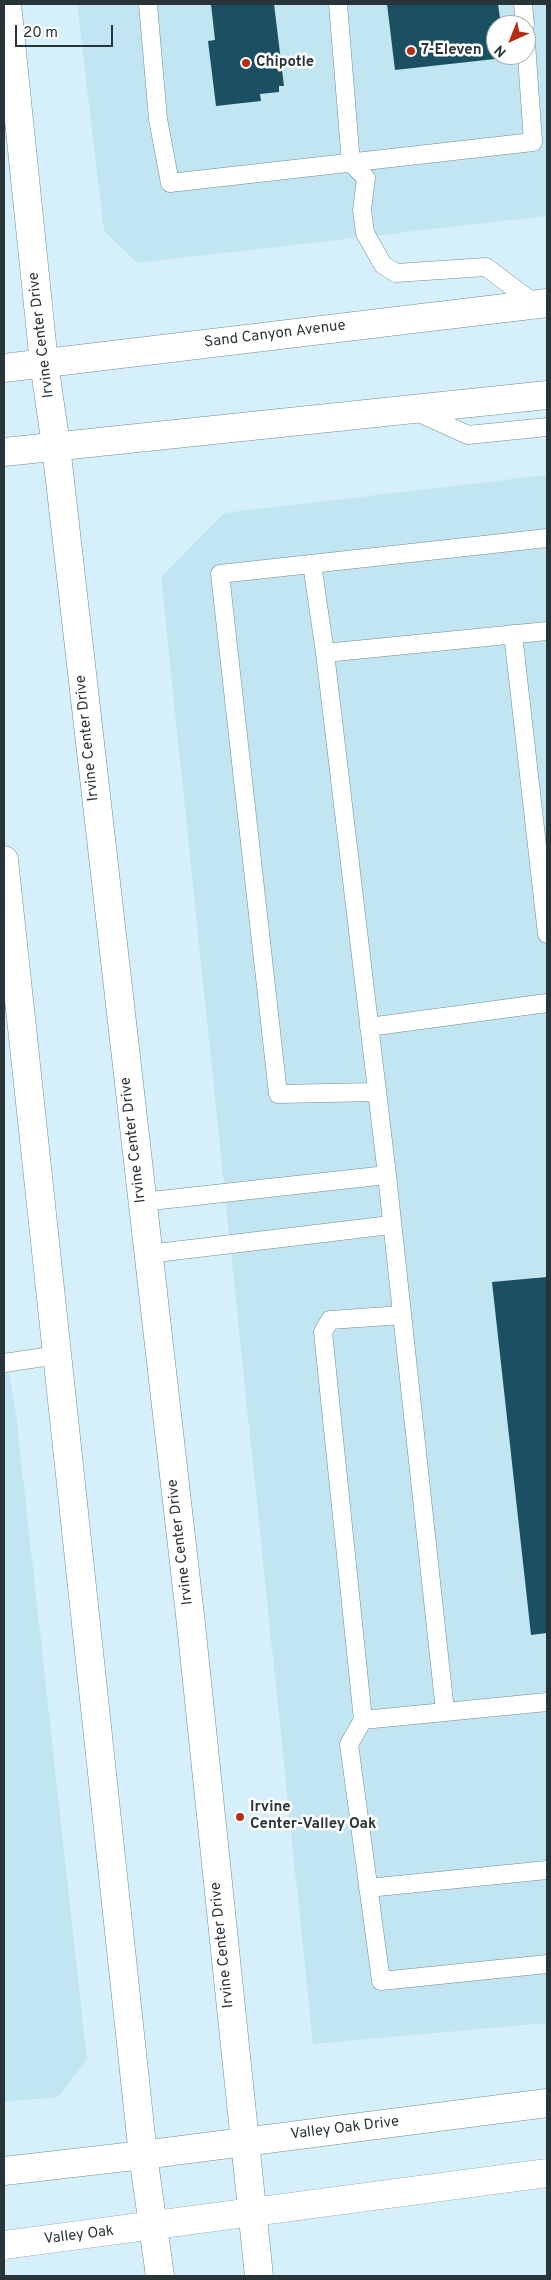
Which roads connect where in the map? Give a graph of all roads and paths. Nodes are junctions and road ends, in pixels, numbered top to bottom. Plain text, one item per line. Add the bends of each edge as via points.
1 (7, 4) edge
2 (148, 4) edge
3 (338, 4) edge
4 (528, 65) edge
5 (351, 164) junction
6 (541, 303) edge
7 (44, 363) junction
8 (4, 368) edge
9 (547, 395) edge
10 (410, 409) junction
11 (547, 427) edge
12 (56, 446) junction
13 (4, 452) edge
14 (547, 538) edge
15 (312, 564) junction
16 (547, 631) edge
17 (513, 634) junction
18 (325, 652) junction
19 (4, 860) edge
20 (547, 934) edge
21 (547, 1003) edge
22 (369, 1027) junction
23 (377, 1092) junction
24 (387, 1175) junction
25 (142, 1202) junction
26 (391, 1225) junction
27 (148, 1254) junction
28 (402, 1315) junction
29 (58, 1355) junction
30 (4, 1363) edge
31 (547, 1702) edge
32 (446, 1712) junction
33 (363, 1720) junction
34 (547, 1870) edge
35 (368, 1888) junction
36 (547, 1964) edge
37 (547, 2103) edge
38 (243, 2142) junction
39 (143, 2155) junction
40 (4, 2171) edge
41 (547, 2173) edge
42 (251, 2211) junction
43 (154, 2226) junction
44 (4, 2245) edge
45 (160, 2276) edge
46 (258, 2276) edge

1 - 7 main road, Irvine Center Drive
2 - 5 lane via 158,119 170,184
3 - 5 lane
4 - 5 lane via 533,142
5 - 6 lane via 366,178 362,210 366,233 383,264 396,272 486,267
6 - 7 main road, Sand Canyon Avenue
7 - 8 main road, Sand Canyon Avenue
7 - 12 main road, Irvine Center Drive
9 - 10 main road
10 - 11 lane via 468,435
10 - 12 main road
12 - 13 main road
12 - 25 main road, Irvine Center Drive
14 - 15 lane
15 - 18 lane
15 - 23 lane via 220,574 278,1094
16 - 17 lane
17 - 18 lane
17 - 20 lane
18 - 22 lane
19 - 29 main road
21 - 22 lane
22 - 23 lane
23 - 24 lane
24 - 25 lane
24 - 26 lane
25 - 27 main road, Irvine Center Drive
26 - 27 lane
26 - 28 lane
27 - 38 main road, Irvine Center Drive via 191,1624
28 - 32 lane
28 - 33 lane via 330,1320 323,1332
29 - 30 lane
29 - 39 main road
31 - 32 lane
32 - 33 lane
33 - 35 lane via 349,1744
34 - 35 lane
35 - 36 lane via 381,1981
37 - 38 main road, Valley Oak Drive
38 - 39 main road, Valley Oak Drive
38 - 42 main road, Irvine Center Drive
39 - 40 main road
39 - 43 main road
41 - 42 main road
42 - 43 main road
42 - 46 main road, Irvine Center Drive
43 - 44 main road, Valley Oak
43 - 45 main road

